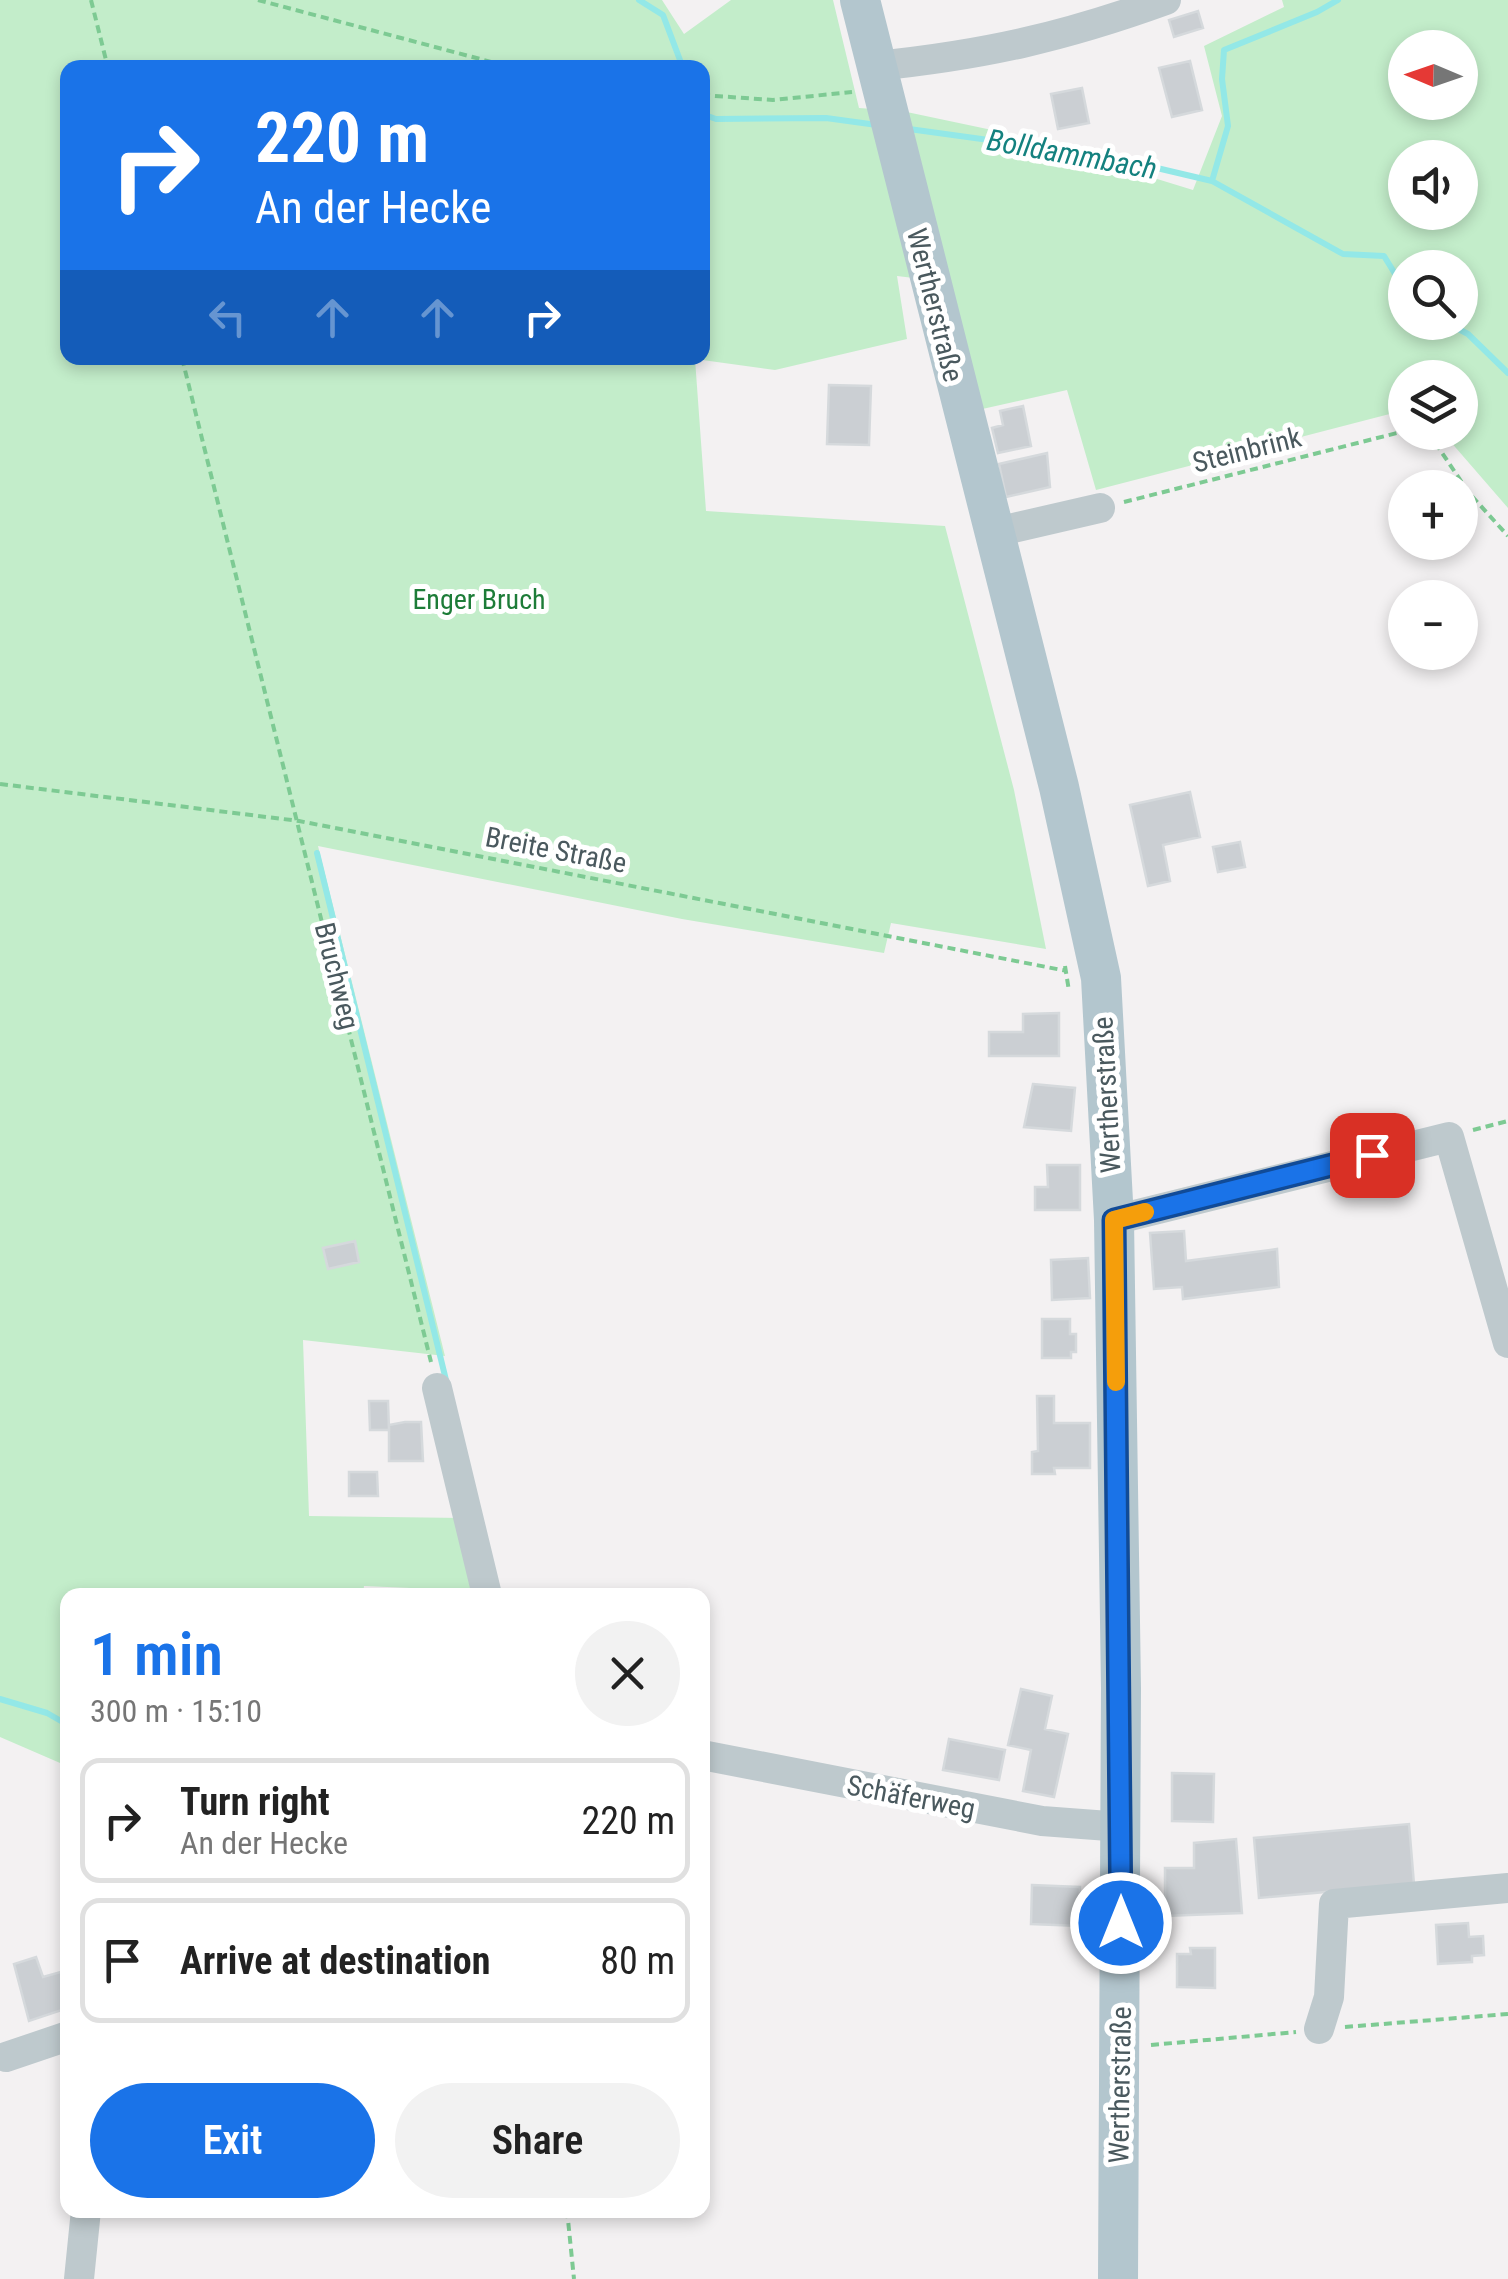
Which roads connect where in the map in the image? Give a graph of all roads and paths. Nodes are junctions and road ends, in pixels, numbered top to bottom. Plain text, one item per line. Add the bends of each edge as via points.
1 (91, 0) edge
2 (258, 0) edge
3 (860, 0) edge
4 (1166, 0) edge
5 (106, 60) edge
6 (484, 60) edge
7 (871, 82) junction
8 (710, 96) edge
9 (184, 365) edge
10 (1388, 435) edge
11 (1440, 450) edge
12 (1100, 508) joint
13 (992, 534) junction
14 (1508, 536) edge
15 (0, 784) edge
16 (300, 821) junction
17 (1063, 953) dead end
18 (1079, 983) junction
19 (1508, 1121) edge
20 (1449, 1136) junction
21 (1114, 1220) junction
22 (1508, 1343) edge
23 (437, 1388) joint
24 (485, 1588) edge
25 (710, 1757) edge
26 (1122, 1826) junction
27 (1508, 1888) edge
28 (1320, 2030) dead end
29 (60, 2039) edge
30 (6, 2057) dead end
31 (85, 2218) edge
32 (568, 2218) edge
33 (79, 2279) edge
34 (574, 2279) edge
35 (1118, 2279) edge

1 - 5 path
2 - 6 path
3 - 7 main road, Wertherstraße
4 - 7 street via 1096,26
7 - 8 path via 773,100
7 - 13 main road, Wertherstraße via 892,132
9 - 16 path, Bruchweg
10 - 12 path, Steinbrink
11 - 14 path
12 - 13 street
13 - 18 main road, Wertherstraße via 1059,787
15 - 16 path, Breite Straße
16 - 18 path, Breite Straße
16 - 23 path, Bruchweg
17 - 18 path
18 - 21 main road, Wertherstraße
19 - 20 path
20 - 21 street
20 - 22 street
21 - 26 main road, Wertherstraße
23 - 24 street
25 - 26 street, Schäferweg via 1042,1821
26 - 35 main road, Wertherstraße
27 - 28 street via 1334,1904 1329,1998
29 - 30 street
31 - 33 street
32 - 34 path

